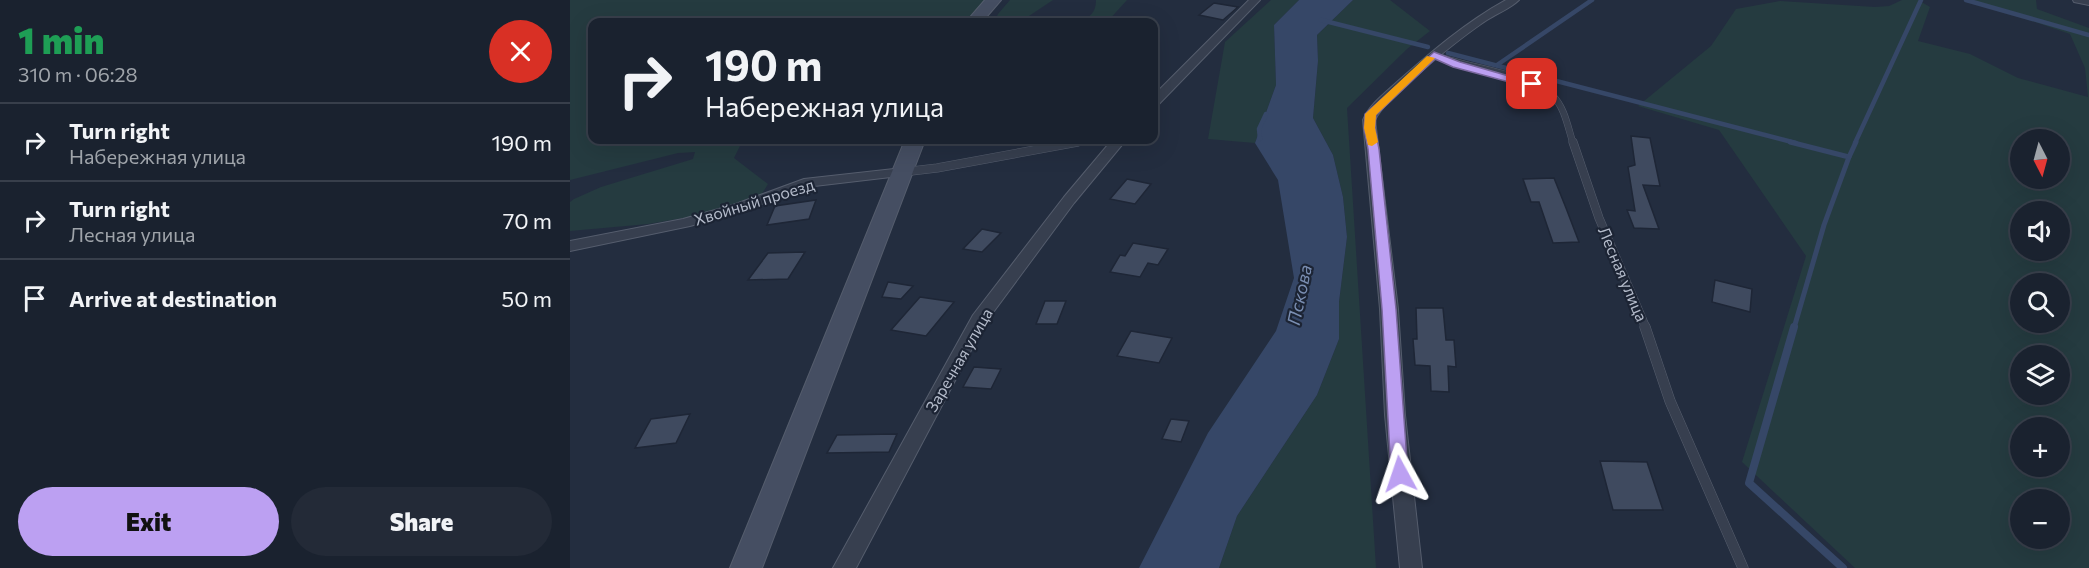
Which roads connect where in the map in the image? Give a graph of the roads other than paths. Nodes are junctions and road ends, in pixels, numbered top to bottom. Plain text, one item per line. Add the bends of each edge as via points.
1 (993, 0) edge
2 (1255, 0) edge
3 (1514, 0) edge
4 (2078, 0) edge
5 (2089, 2) edge
6 (977, 18) edge
7 (1434, 55) junction
8 (1158, 98) edge
9 (914, 144) edge
10 (1066, 144) edge
11 (1116, 144) edge
12 (903, 172) junction
13 (570, 246) edge
14 (746, 568) edge
15 (844, 568) edge
16 (1410, 568) edge
17 (1743, 568) edge

1 - 6 street
2 - 8 street
3 - 7 street
4 - 5 street
7 - 16 street via 1381,103 1369,120
7 - 17 lane, Лесная улица via 1532,84 1551,94 1561,107 1599,218 1654,348 1670,401
9 - 12 street
10 - 12 lane
11 - 15 street, Заречная улица via 979,319
12 - 13 street, Хвойный проезд via 804,183 706,217
12 - 14 street

